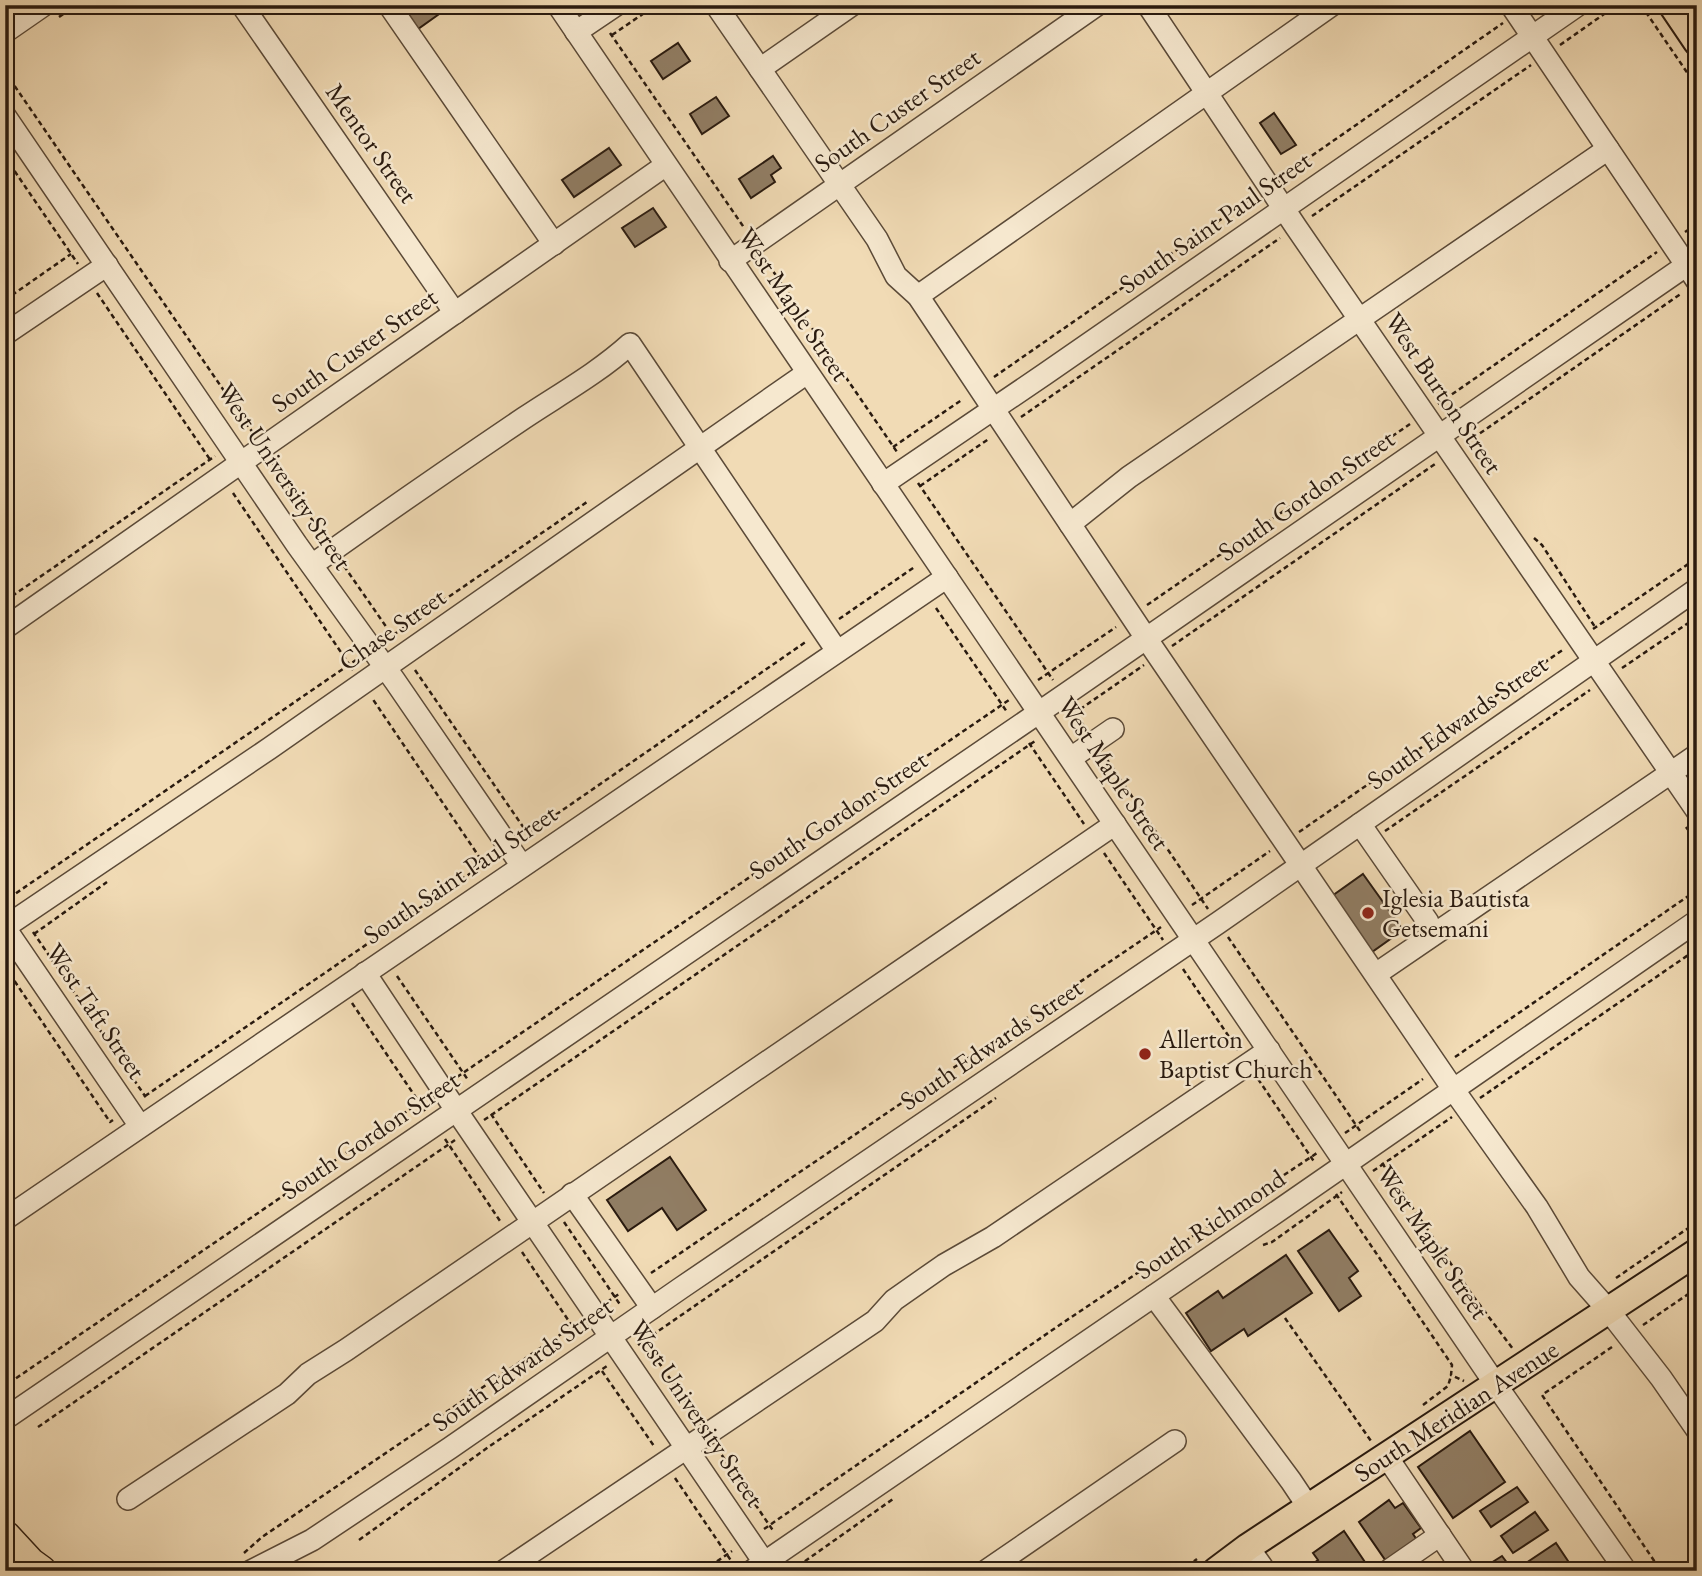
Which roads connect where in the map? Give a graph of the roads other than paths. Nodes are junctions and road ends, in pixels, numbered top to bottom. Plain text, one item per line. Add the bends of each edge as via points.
1 (44, 5) edge
2 (242, 5) edge
3 (389, 5) edge
4 (716, 5) edge
5 (852, 5) edge
6 (1097, 5) edge
7 (1147, 5) edge
8 (1332, 5) edge
9 (1578, 5) edge
10 (1672, 5) edge
11 (1514, 9) edge
12 (550, 11) edge
13 (607, 11) edge
14 (5, 32) edge
15 (576, 32) junction
16 (1532, 37) junction
17 (1697, 41) edge
18 (760, 69) junction
19 (1206, 93) junction
20 (5, 116) edge
21 (1608, 149) junction
22 (666, 165) junction
23 (839, 185) junction
24 (1284, 209) junction
25 (554, 244) junction
26 (730, 261) junction
27 (107, 265) junction
28 (1692, 274) edge
29 (918, 296) junction
30 (455, 313) junction
31 (1359, 319) junction
32 (5, 334) edge
33 (807, 373) junction
34 (993, 409) junction
35 (1445, 445) junction
36 (699, 448) junction
37 (242, 463) junction
38 (883, 484) junction
39 (1070, 524) junction
40 (312, 565) junction
41 (947, 577) junction
42 (1697, 589) edge
43 (5, 628) edge
44 (1152, 647) junction
45 (837, 651) junction
46 (1594, 660) junction
47 (385, 668) junction
48 (1045, 721) junction
49 (1113, 729) dead end
50 (1697, 755) edge
51 (1071, 758) junction
52 (1671, 772) junction
53 (1697, 811) edge
54 (1115, 824) junction
55 (1366, 832) junction
56 (1301, 865) junction
57 (522, 866) junction
58 (1697, 921) edge
59 (1428, 922) dead end
60 (5, 928) edge
61 (1194, 940) junction
62 (365, 973) junction
63 (1376, 974) junction
64 (1269, 1050) junction
65 (1453, 1089) junction
66 (456, 1110) junction
67 (140, 1126) junction
68 (653, 1155) dead end
69 (1352, 1173) junction
70 (576, 1200) junction
71 (5, 1219) edge
72 (532, 1222) junction
73 (1697, 1252) edge
74 (1154, 1296) junction
75 (652, 1308) junction
76 (1609, 1311) junction
77 (611, 1336) junction
78 (1496, 1385) junction
79 (9, 1416) dead end
80 (1697, 1430) edge
81 (1175, 1441) dead end
82 (687, 1447) junction
83 (1379, 1449) junction
84 (128, 1499) dead end
85 (1308, 1508) junction
86 (1440, 1535) junction
87 (5, 1536) edge
88 (312, 1539) junction
89 (1248, 1547) junction
90 (244, 1561) edge
91 (36, 1568) edge
92 (762, 1568) edge
93 (281, 1571) edge
94 (504, 1571) edge
95 (986, 1571) edge
96 (1216, 1571) edge
97 (1265, 1571) edge
98 (1388, 1571) edge
99 (1465, 1571) edge
100 (1626, 1571) edge

1 - 14 street
2 - 30 street, Mentor Street
3 - 25 street
4 - 18 street
5 - 18 street
6 - 23 street, South Custer Street
7 - 19 street, West Burton Street
8 - 19 street
9 - 16 street, South Saint Paul Street
10 - 17 main road
11 - 16 street
12 - 15 street, West Maple Street
13 - 15 street
15 - 22 street, West Maple Street
16 - 21 street
16 - 24 street, South Saint Paul Street
18 - 23 street
19 - 24 street, West Burton Street
19 - 29 street
20 - 27 street, West University Street
21 - 28 street
21 - 31 street
22 - 25 street, South Custer Street
22 - 26 street, West Maple Street
23 - 26 street, South Custer Street
23 - 29 street via 877,239 896,276
24 - 31 street, West Burton Street
24 - 34 street, South Saint Paul Street
25 - 30 street, South Custer Street
26 - 33 street, West Maple Street
27 - 32 street
27 - 37 street, West University Street
28 - 35 street, South Gordon Street
29 - 34 street
30 - 37 street, South Custer Street
31 - 35 street, West Burton Street
31 - 39 street via 1129,477
33 - 36 street, Chase Street
33 - 38 street, West Maple Street
34 - 38 street, South Saint Paul Street
34 - 39 street
35 - 44 street, South Gordon Street
35 - 46 street, West Burton Street
36 - 40 street via 630,344
36 - 45 street
36 - 47 street, Chase Street
37 - 40 street, West University Street
37 - 43 street, South Custer Street
38 - 41 street, West Maple Street
39 - 44 street
40 - 47 street, West University Street
41 - 45 street, South Saint Paul Street
41 - 48 street, West Maple Street
42 - 46 street, South Edwards Street
44 - 48 street, South Gordon Street
44 - 56 street
45 - 57 street, South Saint Paul Street
46 - 52 street, West Burton Street
46 - 55 street, South Edwards Street
47 - 57 street, West University Street
47 - 60 street, Chase Street
48 - 51 street, West Maple Street
48 - 66 street, South Gordon Street
49 - 51 street
50 - 52 street
51 - 54 street, West Maple Street
52 - 53 street, West Burton Street
52 - 63 street
54 - 61 street, West Maple Street
54 - 70 street
55 - 56 street, South Edwards Street
55 - 59 street
56 - 61 street, South Edwards Street
56 - 63 street
57 - 62 street, South Saint Paul Street
58 - 65 street, South Richmond
60 - 67 street, West Taft Street
61 - 64 street, West Maple Street
61 - 75 street, South Edwards Street via 1178,962
62 - 66 street, West University Street
62 - 67 street, South Saint Paul Street
63 - 65 street
64 - 69 street, West Maple Street
64 - 82 street via 993,1237 944,1265 894,1300 875,1321
65 - 69 street, South Richmond via 1370,1146
65 - 76 street via 1537,1207 1579,1277
66 - 72 street, West University Street
66 - 79 street, South Gordon Street
67 - 71 street, South Saint Paul Street
68 - 70 street
69 - 74 street, South Richmond
69 - 78 street, West Maple Street
70 - 72 street via 554,1207
70 - 75 street
72 - 77 street, West University Street
72 - 84 street
73 - 76 main road, South Meridian Avenue
74 - 85 street
74 - 92 street, South Richmond
75 - 77 street, South Edwards Street
76 - 78 main road, South Meridian Avenue
76 - 80 street
77 - 82 street, West University Street
77 - 88 street, South Edwards Street
78 - 83 main road, South Meridian Avenue
78 - 100 street, West Maple Street
81 - 95 street
82 - 92 street, West University Street via 749,1539
82 - 94 street
83 - 85 main road, South Meridian Avenue
83 - 86 street
85 - 89 main road, South Meridian Avenue
86 - 98 street
86 - 99 street
87 - 91 highway
88 - 90 street
88 - 93 street
89 - 96 main road, South Meridian Avenue
89 - 97 street

